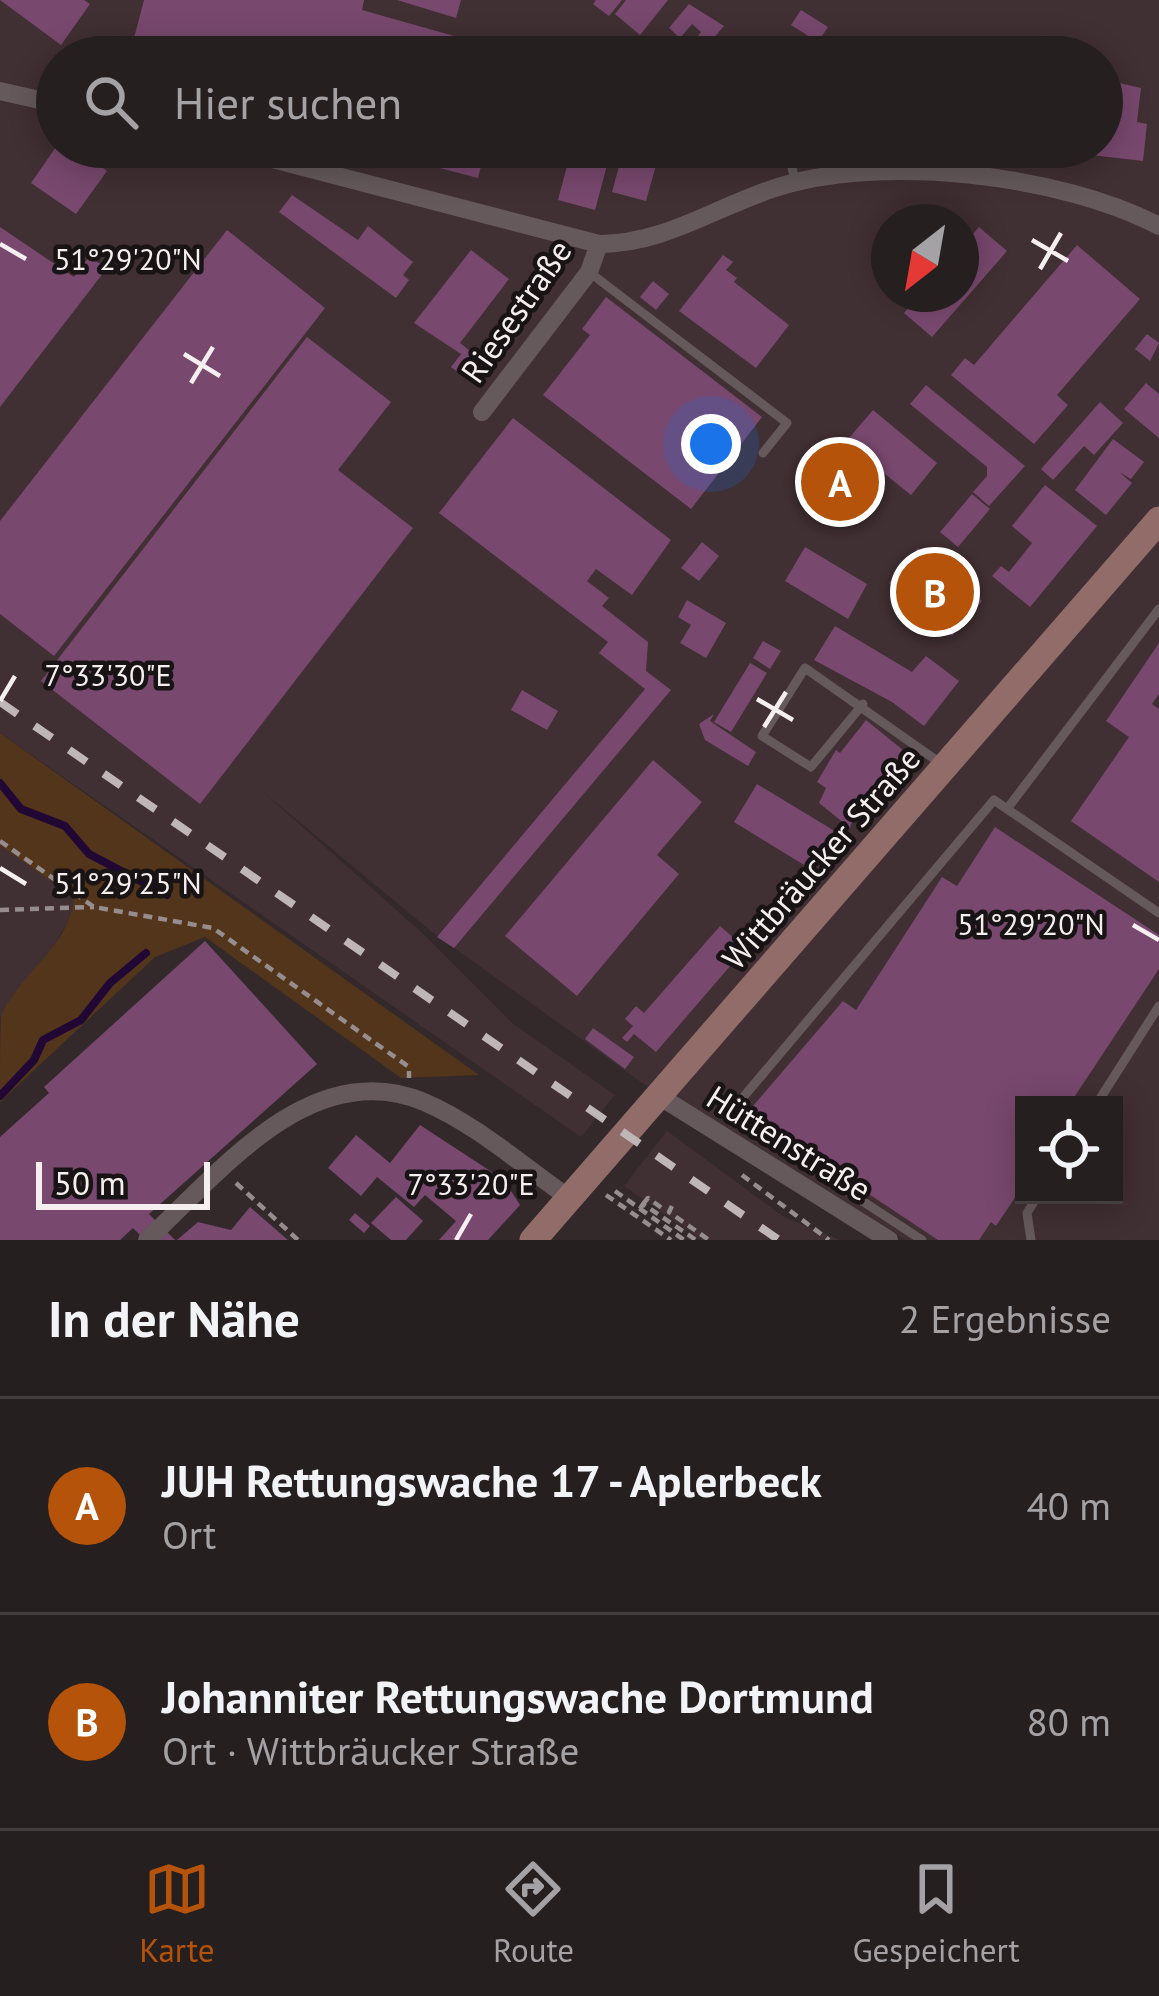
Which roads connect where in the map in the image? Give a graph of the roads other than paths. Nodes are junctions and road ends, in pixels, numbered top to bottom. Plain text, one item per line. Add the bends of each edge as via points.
1 (0, 91) edge
2 (36, 99) edge
3 (307, 168) edge
4 (792, 168) edge
5 (795, 182) junction
6 (1159, 226) edge
7 (598, 244) junction
8 (590, 272) junction
9 (482, 412) dead end
10 (763, 453) dead end
11 (1159, 520) edge
12 (1159, 609) edge
13 (862, 704) junction
14 (947, 769) junction
15 (1007, 808) junction
16 (1159, 913) edge
17 (1159, 1006) edge
18 (658, 1096) junction
19 (1102, 1096) edge
20 (569, 1198) junction
21 (1032, 1204) edge
22 (147, 1240) edge
23 (533, 1240) edge
24 (889, 1240) edge
25 (922, 1240) edge
26 (1030, 1240) edge

1 - 2 street
3 - 7 street, Riesestraße
4 - 5 lane
5 - 6 street, Riesestraße via 875,172 982,179 1123,210
5 - 7 street, Riesestraße via 665,235
7 - 8 street, Riesestraße
8 - 9 street, Riesestraße
8 - 10 lane via 787,423
11 - 14 main road, Wittbräucker Straße
12 - 15 lane
13 - 13 lane via 805,668 762,736 811,767
13 - 14 lane
14 - 18 main road, Wittbräucker Straße
15 - 16 lane
15 - 25 lane via 994,800 729,1114
17 - 19 lane
18 - 20 main road, Wittbräucker Straße
18 - 24 street, Hüttenstraße
20 - 22 street via 442,1111 382,1089 335,1094 276,1124
20 - 23 main road, Wittbräucker Straße
21 - 26 lane

